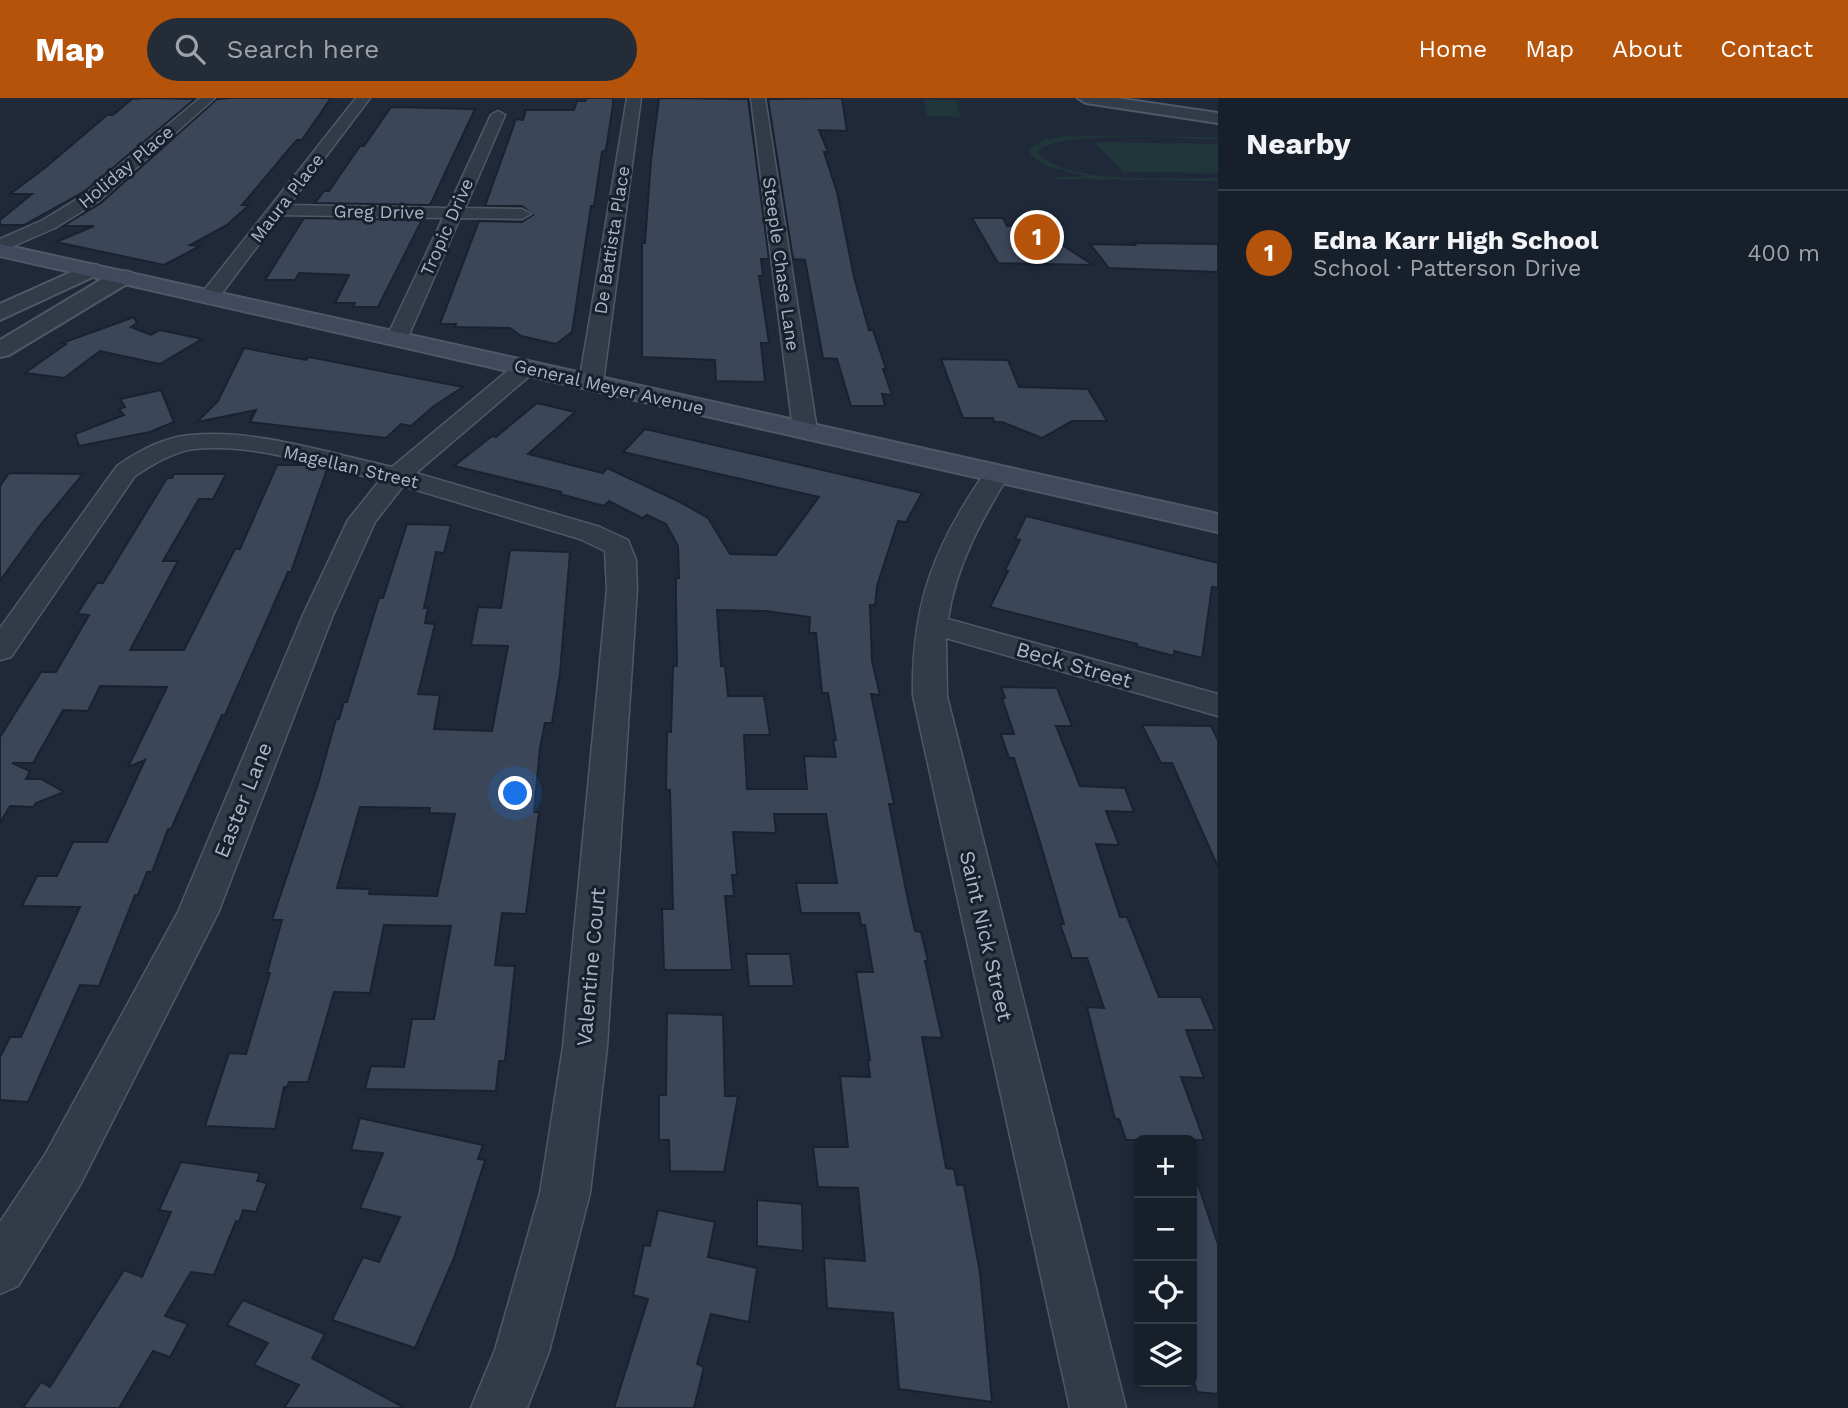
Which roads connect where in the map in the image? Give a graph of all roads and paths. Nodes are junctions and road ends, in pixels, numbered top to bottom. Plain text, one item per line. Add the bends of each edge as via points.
1 (208, 98) edge
2 (363, 98) edge
3 (634, 98) edge
4 (758, 98) edge
5 (1086, 98) edge
6 (498, 115) dead end
7 (1218, 118) edge
8 (279, 210) junction
9 (453, 213) junction
10 (522, 214) dead end
11 (0, 248) edge
12 (89, 270) junction
13 (122, 277) junction
14 (209, 297) junction
15 (0, 313) edge
16 (397, 339) junction
17 (0, 350) edge
18 (525, 368) junction
19 (591, 383) junction
20 (805, 430) junction
21 (997, 473) junction
22 (397, 475) junction
23 (1218, 523) edge
24 (590, 533) joint
25 (931, 624) junction
26 (0, 650) edge
27 (1218, 705) edge
28 (0, 1268) edge
29 (499, 1408) edge
30 (1098, 1408) edge

1 - 11 street, Holiday Place via 93,197
2 - 8 street, Maura Place
3 - 19 street, De Battista Place
4 - 20 street, Steeple Chase Lane
5 - 7 street
6 - 9 street, Tropic Drive
8 - 9 street, Greg Drive
8 - 14 street, Maura Place
9 - 10 street, Greg Drive
9 - 16 street, Tropic Drive
11 - 12 main road, General Meyer Avenue
12 - 13 main road, General Meyer Avenue
12 - 15 street
13 - 14 main road, General Meyer Avenue
13 - 17 street
14 - 16 main road, General Meyer Avenue
16 - 18 main road, General Meyer Avenue
18 - 19 main road, General Meyer Avenue
18 - 22 street, Easter Lane
19 - 20 main road, General Meyer Avenue
20 - 21 main road, General Meyer Avenue
21 - 23 main road, General Meyer Avenue
21 - 25 street, Saint Nick Street via 959,534 940,583
22 - 24 street, Magellan Street
22 - 26 street, Magellan Street via 245,442 189,442 161,450 138,462 119,481
22 - 28 street, Easter Lane via 362,520 318,615 198,913 63,1169
24 - 29 street, Valentine Court via 618,546 622,589 585,1047 565,1193 522,1352
25 - 27 street, Beck Street
25 - 30 street, Saint Nick Street via 926,658 930,696

